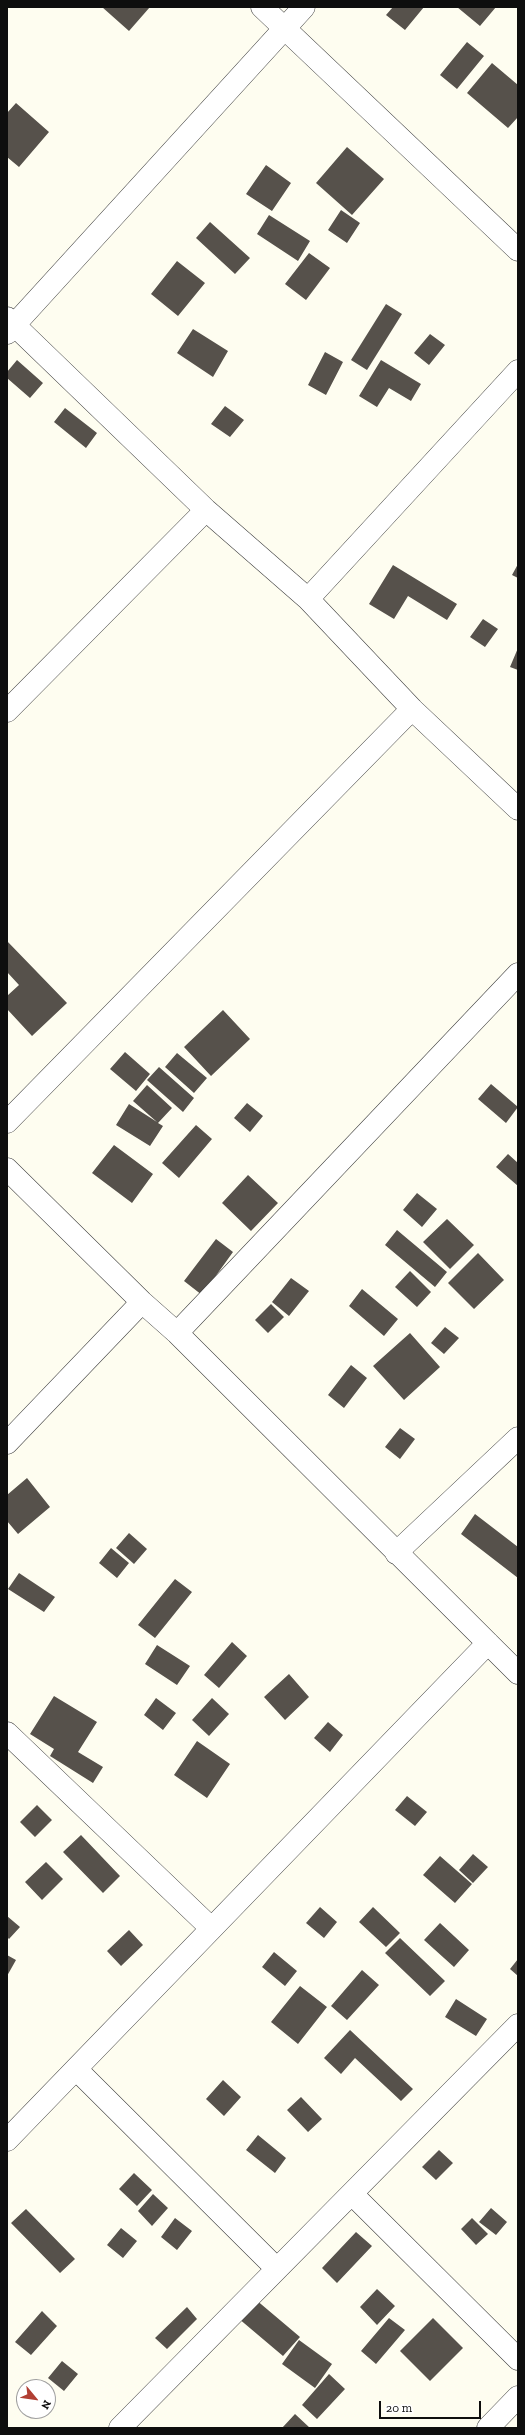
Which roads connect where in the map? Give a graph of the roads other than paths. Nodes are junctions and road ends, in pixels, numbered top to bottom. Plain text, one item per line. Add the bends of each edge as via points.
1 (262, 7) edge
2 (304, 7) edge
3 (283, 28) junction
4 (518, 250) edge
5 (10, 326) edge
6 (518, 371) edge
7 (206, 510) junction
8 (308, 599) junction
9 (412, 709) junction
10 (7, 711) edge
11 (518, 809) edge
12 (518, 974) edge
13 (7, 1122) edge
14 (7, 1169) edge
15 (142, 1302) junction
16 (177, 1333) junction
17 (518, 1438) edge
18 (7, 1443) edge
19 (396, 1553) junction
20 (488, 1643) junction
21 (518, 1673) edge
22 (7, 1733) edge
23 (212, 1928) junction
24 (518, 2025) edge
25 (76, 2069) junction
26 (7, 2140) edge
27 (352, 2194) junction
28 (277, 2269) junction
29 (518, 2359) edge
30 (518, 2397) edge
31 (120, 2428) edge
32 (488, 2428) edge

1 - 3 street
2 - 3 street
3 - 4 street
3 - 5 street
5 - 7 street
6 - 8 street
7 - 8 street
7 - 10 street
8 - 9 street
9 - 11 street
9 - 13 street
12 - 16 street
14 - 15 street
15 - 16 street
15 - 18 street
16 - 19 street
17 - 19 street
19 - 20 street
20 - 21 street
20 - 23 street
22 - 23 street
23 - 25 street
24 - 27 street
25 - 26 street
25 - 28 street
27 - 28 street
27 - 29 street
28 - 31 street
30 - 32 street

